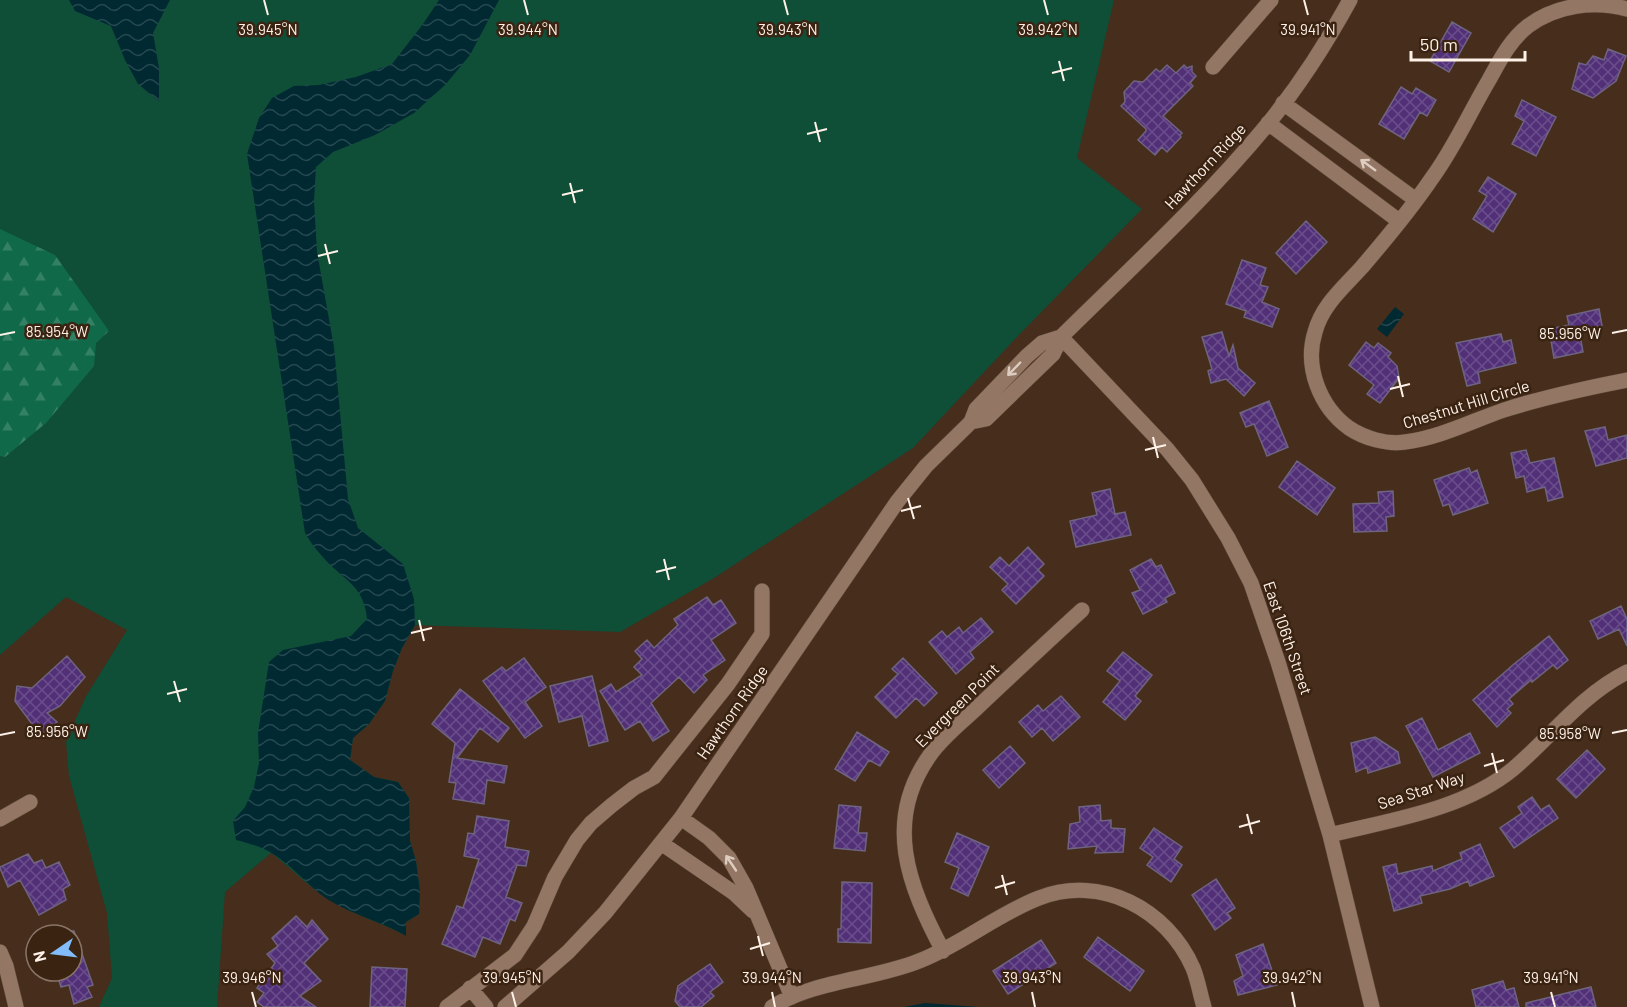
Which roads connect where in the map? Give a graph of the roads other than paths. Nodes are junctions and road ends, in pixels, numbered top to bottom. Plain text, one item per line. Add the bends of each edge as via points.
1 (1271, 0) edge
2 (1350, 0) edge
3 (1627, 9) edge
4 (1213, 66) dead end
5 (1283, 103) junction
6 (1268, 123) junction
7 (1416, 200) junction
8 (1399, 221) junction
9 (1061, 337) junction
10 (1627, 380) edge
11 (762, 591) dead end
12 (1082, 610) dead end
13 (1627, 672) edge
14 (30, 802) dead end
15 (681, 818) junction
16 (0, 819) edge
17 (1330, 835) junction
18 (661, 843) junction
19 (757, 915) junction
20 (943, 951) junction
21 (0, 952) edge
22 (470, 988) junction
23 (792, 997) junction
24 (16, 1007) edge
25 (447, 1007) edge
26 (486, 1007) edge
27 (505, 1007) edge
28 (772, 1007) edge
29 (1204, 1007) edge
30 (1372, 1007) edge

1 - 4 street
2 - 5 street, Hawthorn Ridge via 1311,66
3 - 7 street, Chestnut Hill Circle via 1595,4 1568,6 1521,32 1505,51
5 - 6 street, Hawthorn Ridge
7 -> 5 street
6 - 8 street
6 - 9 street, Hawthorn Ridge via 1215,185
7 - 8 street, Chestnut Hill Circle
8 - 10 street, Chestnut Hill Circle via 1336,294 1315,332 1311,350 1315,380 1328,406 1351,429 1386,442 1403,443 1545,398
9 - 15 street, Hawthorn Ridge via 1053,354 986,419 971,423 926,466 897,502
9 - 17 street, East 106th Street via 1167,449 1192,480 1228,538 1265,621
11 - 22 street via 762,634 728,684 654,777 591,823 555,877 525,943
12 - 20 street, Evergreen Point via 940,743 914,780 905,808 906,862 914,891
13 - 17 street, Sea Star Way via 1581,703 1512,769 1476,792 1445,805
14 - 16 street
15 - 18 street, Hawthorn Ridge
19 -> 15 street via 729,858
17 - 30 street, East 106th Street
18 - 19 street via 734,893
18 - 27 street, Hawthorn Ridge via 568,952
19 - 23 street
20 - 23 street via 900,969
20 - 29 street via 1038,898 1072,890 1108,893 1162,922 1193,969
21 - 24 street
22 - 25 street
22 - 26 street
23 - 28 street

